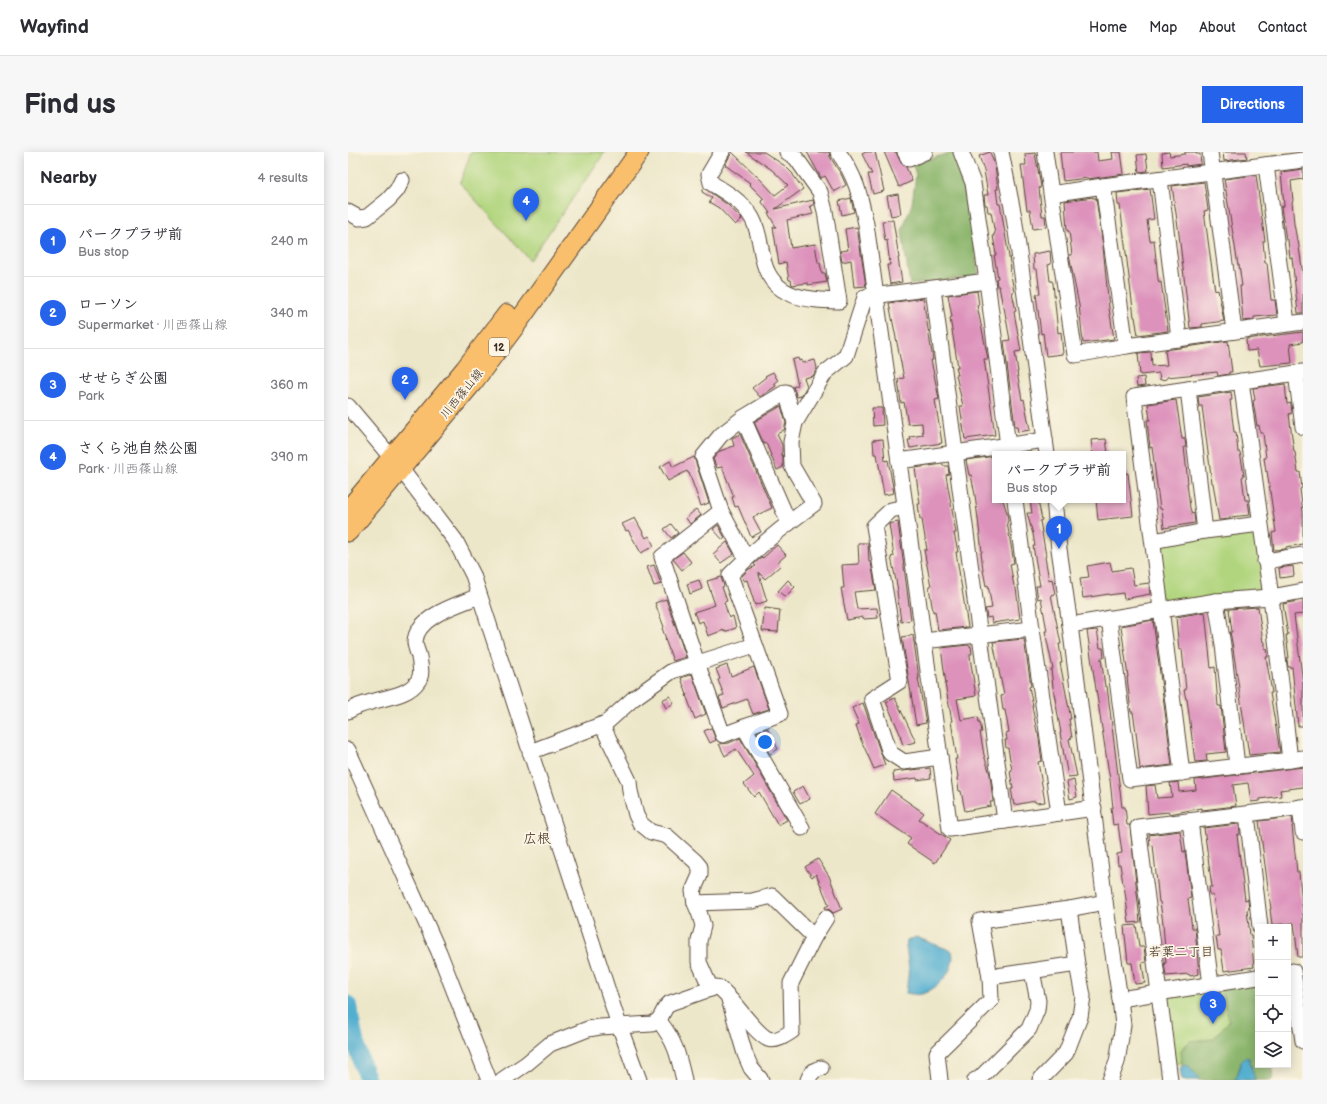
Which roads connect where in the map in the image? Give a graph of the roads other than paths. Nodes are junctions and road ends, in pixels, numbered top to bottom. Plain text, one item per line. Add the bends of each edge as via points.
1 (622, 152) edge
2 (638, 152) edge
3 (722, 152) edge
4 (838, 152) edge
5 (904, 152) edge
6 (925, 152) edge
7 (961, 152) edge
8 (1001, 152) edge
9 (1045, 152) edge
10 (1210, 152) edge
11 (795, 154) edge
12 (1303, 160) edge
13 (1266, 165) junction
14 (1212, 172) junction
15 (1160, 179) junction
16 (402, 180) dead end
17 (1103, 186) junction
18 (1051, 194) junction
19 (348, 212) edge
20 (987, 281) junction
21 (933, 289) junction
22 (875, 295) junction
23 (1303, 322) edge
24 (1287, 323) junction
25 (1234, 331) junction
26 (1179, 339) junction
27 (1126, 346) junction
28 (1300, 372) edge
29 (1241, 381) junction
30 (1188, 389) junction
31 (348, 406) edge
32 (743, 418) junction
33 (795, 423) junction
34 (1303, 428) edge
35 (1046, 447) edge
36 (1009, 450) edge
37 (992, 451) edge
38 (996, 451) edge
39 (955, 454) junction
40 (899, 461) junction
41 (396, 463) junction
42 (1015, 503) edge
43 (1054, 503) edge
44 (905, 507) junction
45 (348, 510) edge
46 (721, 512) junction
47 (789, 523) junction
48 (1260, 524) junction
49 (1205, 531) junction
50 (348, 532) edge
51 (1153, 541) junction
52 (1303, 554) edge
53 (746, 558) junction
54 (1265, 561) junction
55 (1303, 591) edge
56 (479, 596) junction
57 (1271, 597) junction
58 (1216, 601) junction
59 (1161, 610) junction
60 (1109, 618) junction
61 (1070, 625) junction
62 (1032, 629) junction
63 (981, 635) junction
64 (923, 641) junction
65 (755, 645) junction
66 (697, 663) junction
67 (348, 711) edge
68 (602, 725) junction
69 (744, 728) junction
70 (348, 750) edge
71 (530, 752) junction
72 (940, 757) junction
73 (1297, 759) edge
74 (1237, 766) junction
75 (1182, 773) junction
76 (1301, 807) edge
77 (1094, 808) junction
78 (1059, 813) junction
79 (1246, 814) junction
80 (1005, 821) junction
81 (1190, 821) junction
82 (802, 828) dead end
83 (1303, 832) edge
84 (1105, 902) junction
85 (695, 903) junction
86 (1070, 909) junction
87 (826, 918) dead end
88 (1260, 924) edge
89 (814, 937) junction
90 (1077, 964) junction
91 (1032, 971) junction
92 (1295, 971) edge
93 (990, 977) junction
94 (1255, 978) edge
95 (1211, 985) junction
96 (711, 989) junction
97 (1160, 994) junction
98 (728, 996) junction
99 (1120, 999) junction
100 (659, 1021) junction
101 (619, 1025) junction
102 (1302, 1033) edge
103 (821, 1068) dead end
104 (489, 1080) edge
105 (502, 1080) edge
106 (639, 1080) edge
107 (684, 1080) edge
108 (761, 1080) edge
109 (808, 1080) edge
110 (940, 1080) edge
111 (975, 1080) edge
112 (1040, 1080) edge
113 (1110, 1080) edge
114 (1170, 1080) edge

1 - 41 main road, 川西篠山線 / 12 via 517,302
2 - 41 main road, 川西篠山線 / 12 via 474,381
3 - 11 street via 709,174 711,183 732,195 752,218 758,232 764,264 772,281 792,295 807,300 839,301 820,192
4 - 22 street via 860,192
5 - 6 street via 908,159
7 - 20 street via 973,183
8 - 35 street via 1014,217
9 - 18 street
10 - 14 street
12 - 13 street
13 - 14 street
13 - 24 street
14 - 15 street
14 - 25 street
15 - 17 street
15 - 26 street
16 - 19 street via 388,200 367,217 359,218
17 - 18 street
17 - 27 street
18 - 27 street via 1074,355
20 - 21 street
20 - 36 street
21 - 22 street
21 - 39 street
22 - 33 street via 865,297 846,356 825,373
22 - 40 street
23 - 24 street
24 - 25 street
25 - 26 street
26 - 27 street
28 - 29 street
28 - 34 street
29 - 30 street
29 - 48 street
30 - 49 street
30 - 51 street via 1134,397
31 - 41 street
32 - 33 street via 786,392
32 - 46 street via 721,436 703,457
32 - 47 street
33 - 47 street via 791,442 792,466 814,504
35 - 36 street
36 - 38 street
37 - 39 street
39 - 40 street
39 - 63 street
40 - 44 street
41 - 45 main road, 川西篠山線 / 12
41 - 50 main road, 川西篠山線 / 12
41 - 56 street via 454,540 473,576
42 - 62 street
43 - 61 street
44 - 64 street
44 - 72 street via 891,510 874,526 900,681 872,699 890,753 904,762
46 - 53 street
46 - 66 street via 662,556
47 - 53 street
48 - 49 street
48 - 54 street
49 - 51 street
51 - 59 street
52 - 54 street
53 - 65 street via 730,575
54 - 57 street
55 - 57 street
56 - 67 street via 434,615 425,623 415,642 421,672 418,681 409,690
56 - 71 street
57 - 58 street
57 - 73 street
58 - 59 street
58 - 74 street
59 - 60 street
59 - 75 street
60 - 61 street
60 - 75 street via 1130,778
61 - 77 street
62 - 63 street
62 - 78 street
63 - 64 street
63 - 80 street
64 - 72 street
65 - 66 street
65 - 69 street via 780,714
66 - 68 street via 672,671
66 - 69 street via 723,735
68 - 71 street
68 - 85 street via 628,781 640,823 651,832 667,836 700,867 700,875 693,890
69 - 82 street
70 - 104 street via 439,952
71 - 101 street
72 - 80 street via 950,829
73 - 74 street
74 - 75 street
76 - 79 street
76 - 83 street
77 - 78 street
77 - 84 street
78 - 80 street
79 - 81 street
79 - 88 street
81 - 95 street
81 - 97 street via 1138,827
84 - 86 street
84 - 99 street
85 - 89 street via 752,901 772,896
85 - 96 street via 703,926 699,941 699,962
86 - 90 street
86 - 93 street via 980,921
87 - 89 street
89 - 98 street via 791,983 792,1031 777,1039 769,1039 760,1033
90 - 91 street
90 - 112 street via 1083,996 1080,1017 1066,1053
91 - 93 street
91 - 111 street via 1038,1001 1029,1029 979,1079
92 - 102 street
93 - 110 street via 991,1000 937,1053
94 - 95 street
95 - 97 street
96 - 98 street via 720,988
96 - 100 street via 670,1002
97 - 99 street
97 - 114 street
98 - 108 street via 745,1054 751,1068
99 - 113 street via 1123,1025 1117,1062
100 - 101 street via 652,1024
100 - 107 street via 676,1048
101 - 105 street via 588,1029 550,1044
101 - 106 street
103 - 109 street via 810,1074

